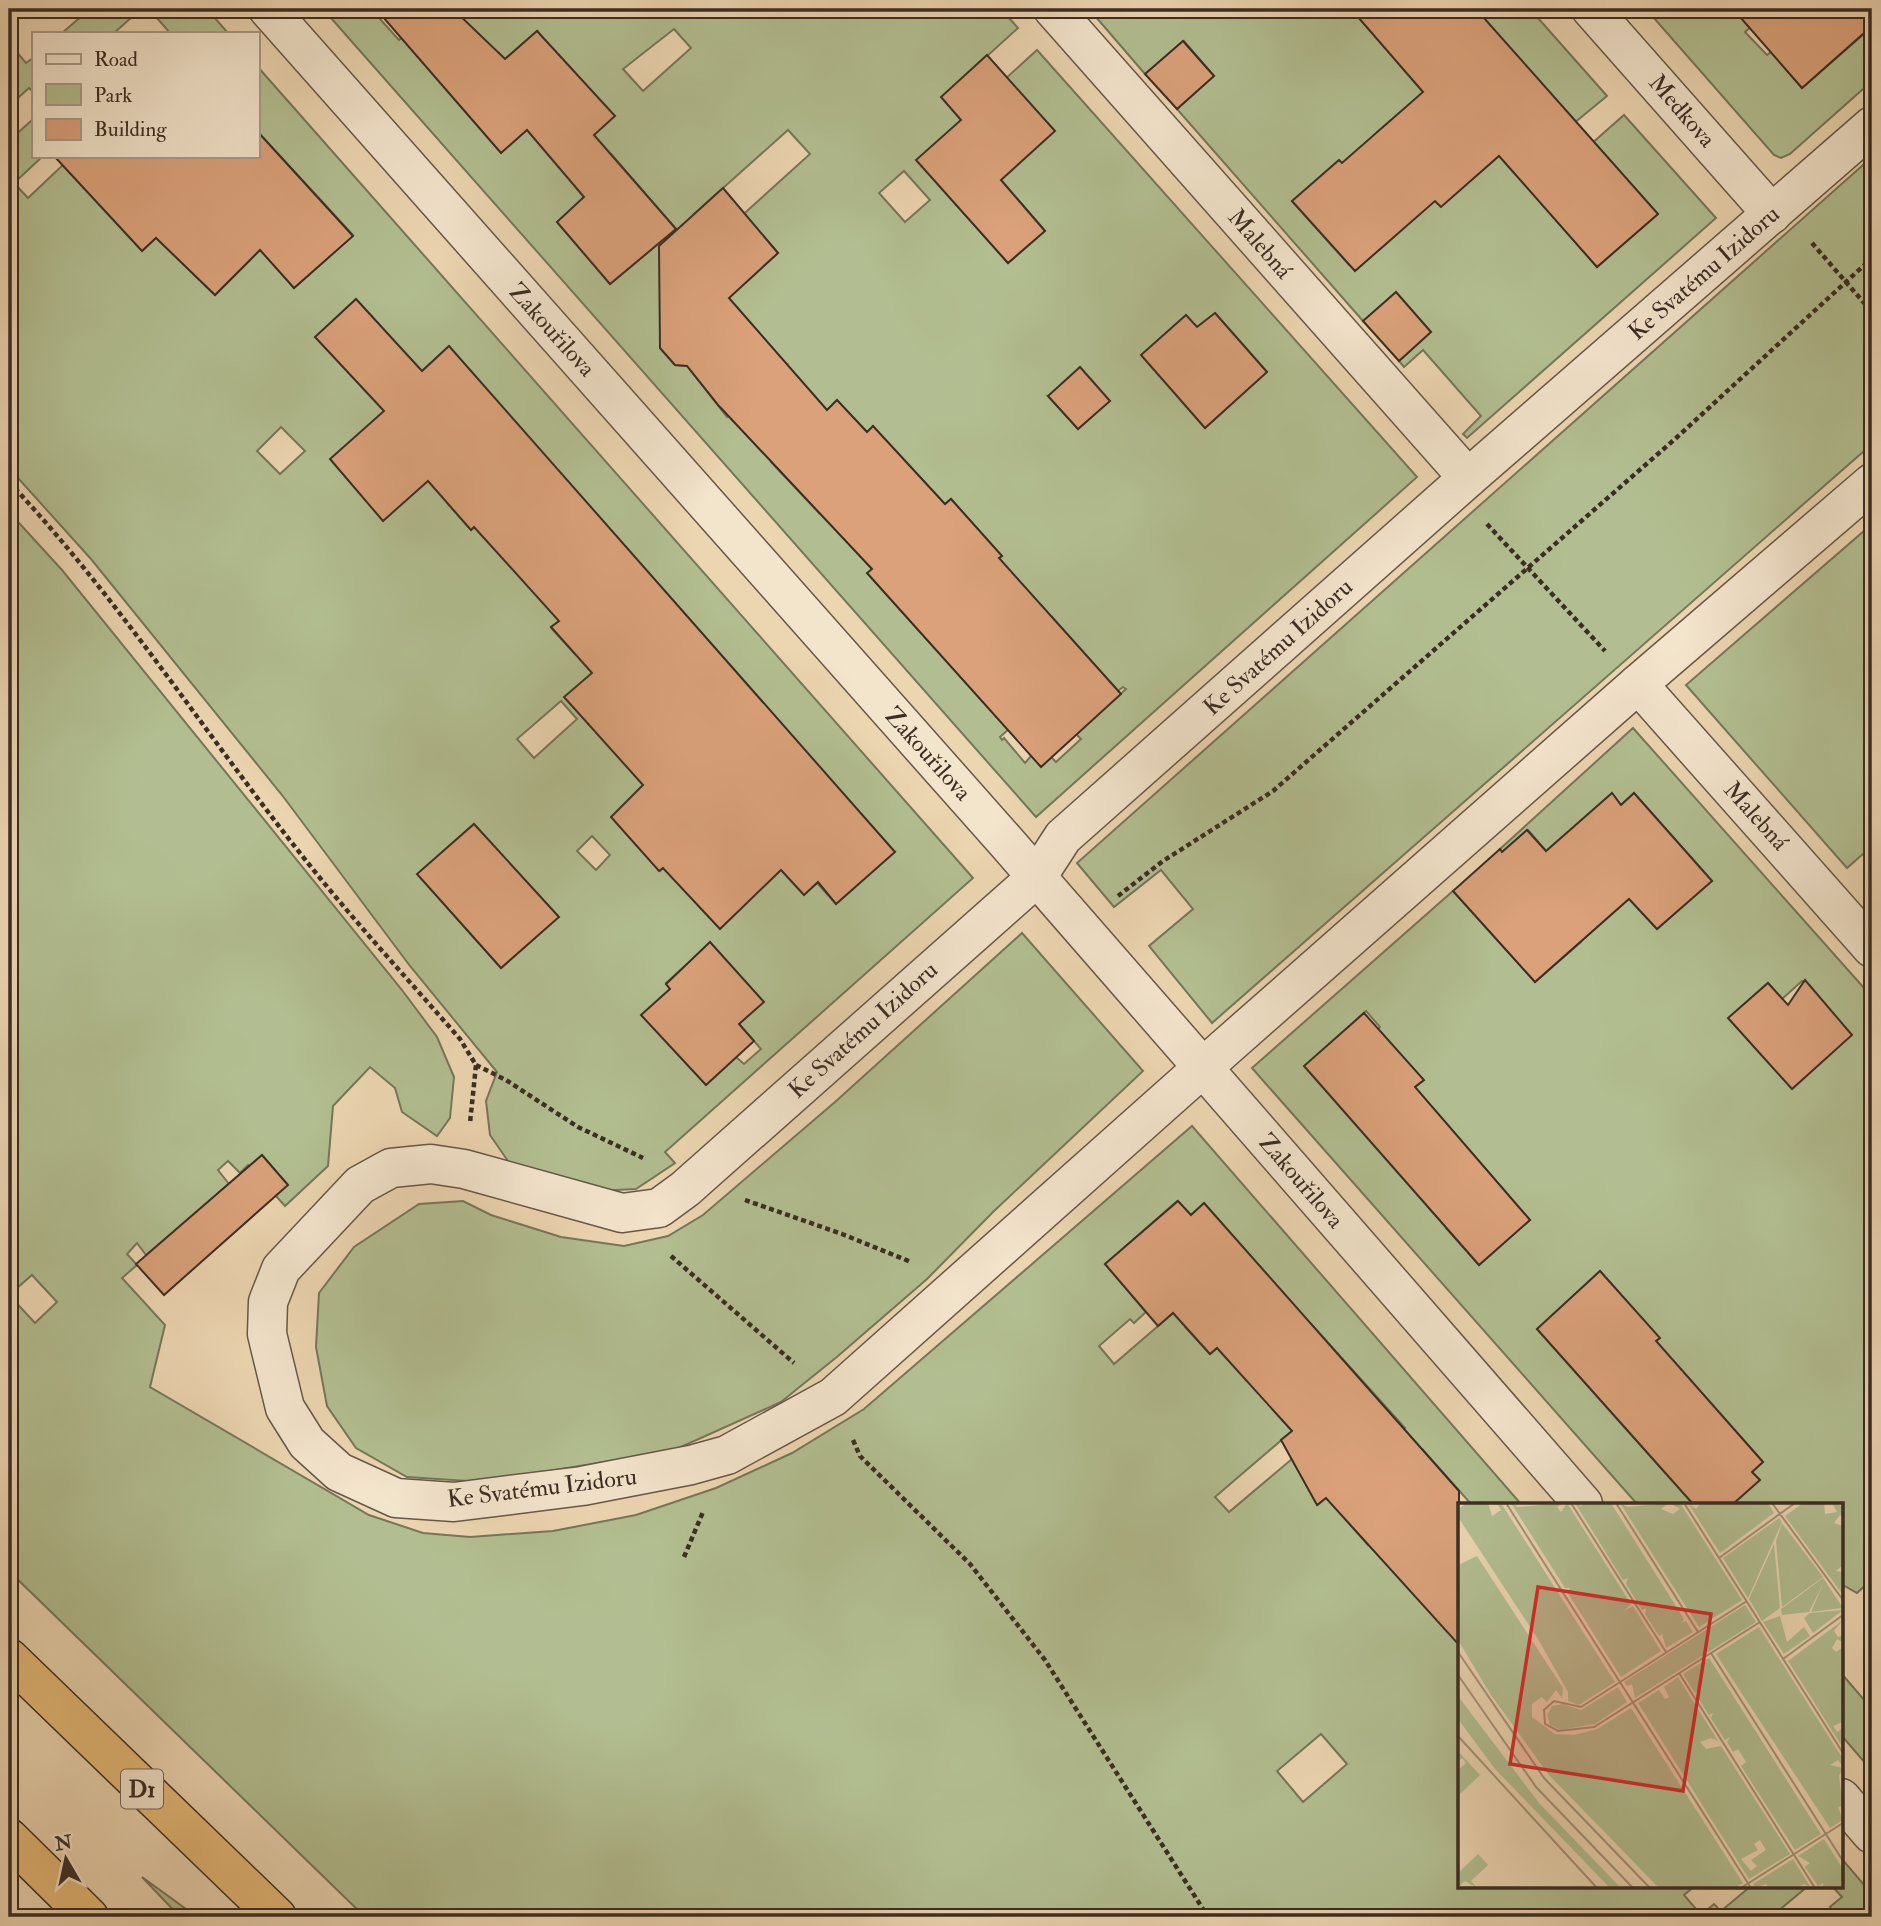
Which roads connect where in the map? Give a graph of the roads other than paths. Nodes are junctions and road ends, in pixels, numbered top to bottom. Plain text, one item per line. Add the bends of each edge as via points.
1 (268, 9) edge
2 (1053, 9) edge
3 (1591, 9) edge
4 (1872, 126) edge
5 (1772, 214) junction
6 (1468, 478) junction
7 (1872, 483) edge
8 (1638, 684) junction
9 (1037, 877) junction
10 (1872, 948) edge
11 (1202, 1068) junction
12 (1582, 1503) edge
13 (9, 1658) edge
14 (1842, 1799) edge
15 (1872, 1834) edge
16 (9, 1838) edge
17 (89, 1917) edge
18 (277, 1917) edge

1 - 9 street, Zakouřilova
2 - 6 street, Malebná
3 - 5 street, Medkova
4 - 5 street, Ke Svatému Izidoru
5 - 6 street, Ke Svatému Izidoru
6 - 9 street, Ke Svatému Izidoru via 1063,837
7 - 8 street, Ke Svatému Izidoru
8 - 10 street, Malebná
8 - 11 street, Ke Svatému Izidoru
9 - 11 street, Zakouřilova
9 - 11 street, Ke Svatému Izidoru via 659,1208 622,1213 431,1164 391,1168 360,1185 281,1269 268,1302 267,1334 285,1408 307,1443 339,1472 396,1498 454,1502 652,1474 727,1455 833,1397
11 - 12 street, Zakouřilova
13 - 18 highway, D1
14 - 15 street
16 - 17 highway

